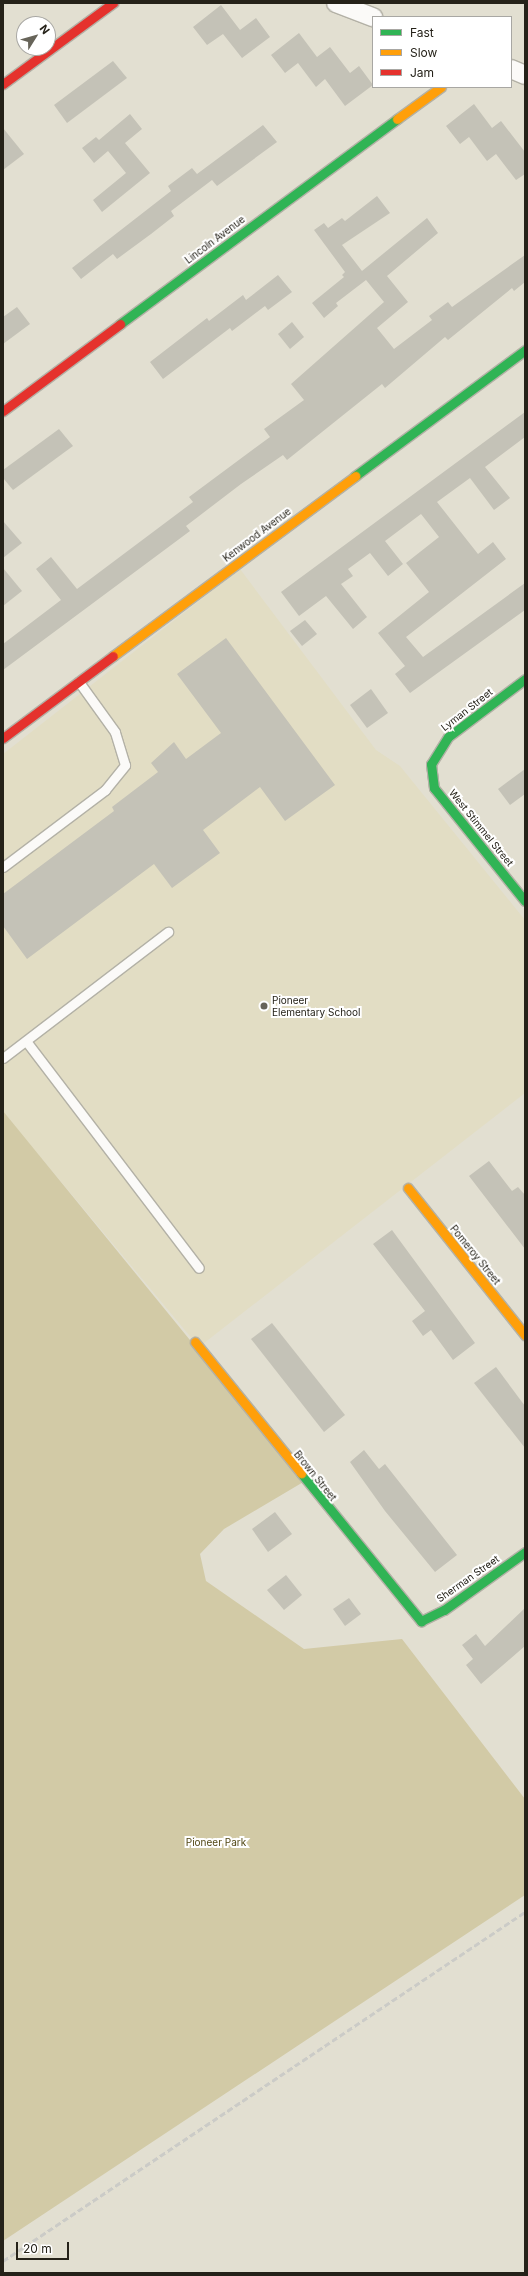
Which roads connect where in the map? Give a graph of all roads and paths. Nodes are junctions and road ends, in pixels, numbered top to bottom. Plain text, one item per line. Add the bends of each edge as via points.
1 (113, 3) edge
2 (336, 3) edge
3 (372, 17) edge
4 (512, 69) edge
5 (525, 75) edge
6 (3, 84) edge
7 (440, 88) edge
8 (525, 350) edge
9 (3, 412) edge
10 (525, 679) edge
11 (79, 682) junction
12 (3, 738) edge
13 (431, 764) joint
14 (3, 867) edge
15 (525, 901) edge
16 (168, 932) dead end
17 (26, 1041) junction
18 (3, 1058) edge
19 (408, 1188) dead end
20 (199, 1268) dead end
21 (525, 1335) edge
22 (195, 1342) dead end
23 (525, 1552) edge
24 (421, 1621) joint

1 - 6 street
2 - 3 street
4 - 5 street
7 - 9 street, Lincoln Avenue
8 - 11 street, Kenwood Avenue
10 - 13 street, Lyman Street via 448,737
11 - 12 street, Kenwood Avenue
11 - 14 lane via 115,732 125,765 105,790
13 - 15 street, West Stimmel Street via 434,788
16 - 17 lane
17 - 18 lane
17 - 20 lane
19 - 21 street, Pomeroy Street
22 - 24 street, Brown Street
23 - 24 street, Sherman Street via 444,1610

